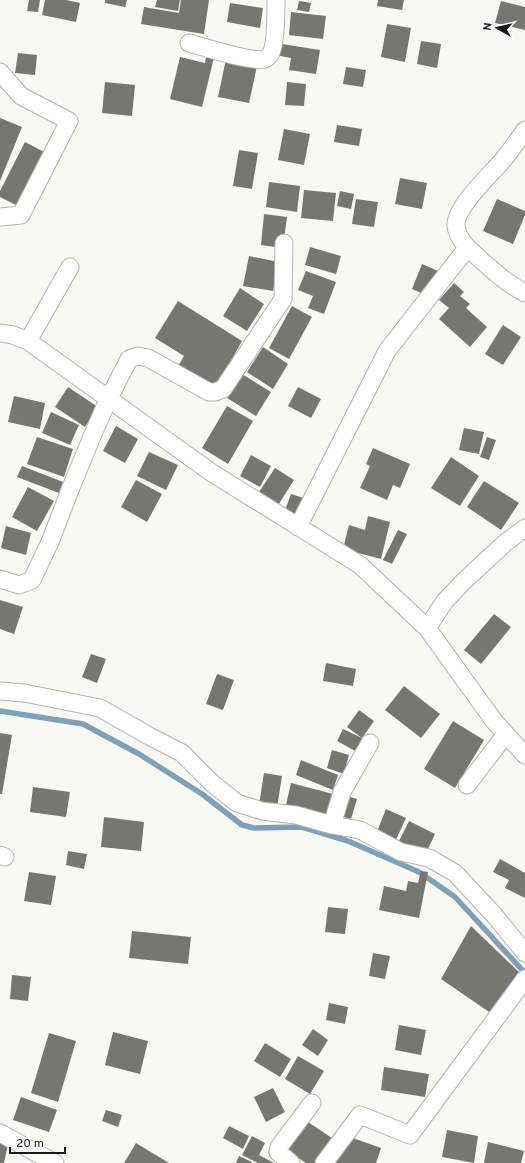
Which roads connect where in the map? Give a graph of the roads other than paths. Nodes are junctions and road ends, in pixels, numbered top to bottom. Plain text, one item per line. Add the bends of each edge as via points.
1 (276, 0) edge
2 (189, 43) dead end
3 (0, 72) edge
4 (525, 130) edge
5 (0, 218) edge
6 (284, 243) dead end
7 (467, 248) junction
8 (70, 267) dead end
9 (525, 293) edge
10 (0, 333) edge
11 (28, 342) junction
12 (108, 400) junction
13 (298, 527) junction
14 (525, 528) edge
15 (0, 579) edge
16 (427, 628) junction
17 (0, 690) edge
18 (506, 734) junction
19 (370, 743) dead end
20 (525, 755) edge
21 (467, 785) dead end
22 (332, 825) junction
23 (525, 953) edge
24 (525, 979) edge
25 (312, 1104) dead end
26 (0, 1133) edge
27 (55, 1163) edge
28 (291, 1163) edge
29 (324, 1163) edge

1 - 2 street via 274,46 266,59 256,60
3 - 5 street via 21,96 69,120 21,215
4 - 7 street via 459,214 456,225
6 - 12 street via 283,298 223,389 215,392 206,391 148,358 138,356 129,359
7 - 9 street via 514,288
7 - 13 street via 387,351
8 - 11 street
10 - 11 street
11 - 12 street
12 - 13 street via 212,473
12 - 15 street via 32,580 18,585
13 - 16 street via 360,565
14 - 16 street via 464,581 445,601
16 - 18 street
17 - 22 street via 100,708 182,753 213,784 237,803 262,811 296,815
18 - 20 street
18 - 21 street
19 - 22 street via 342,792
22 - 23 street via 360,830 401,852 429,858 455,873
24 - 29 street via 410,1135 360,1115
25 - 28 street via 279,1146 278,1152
26 - 27 street

